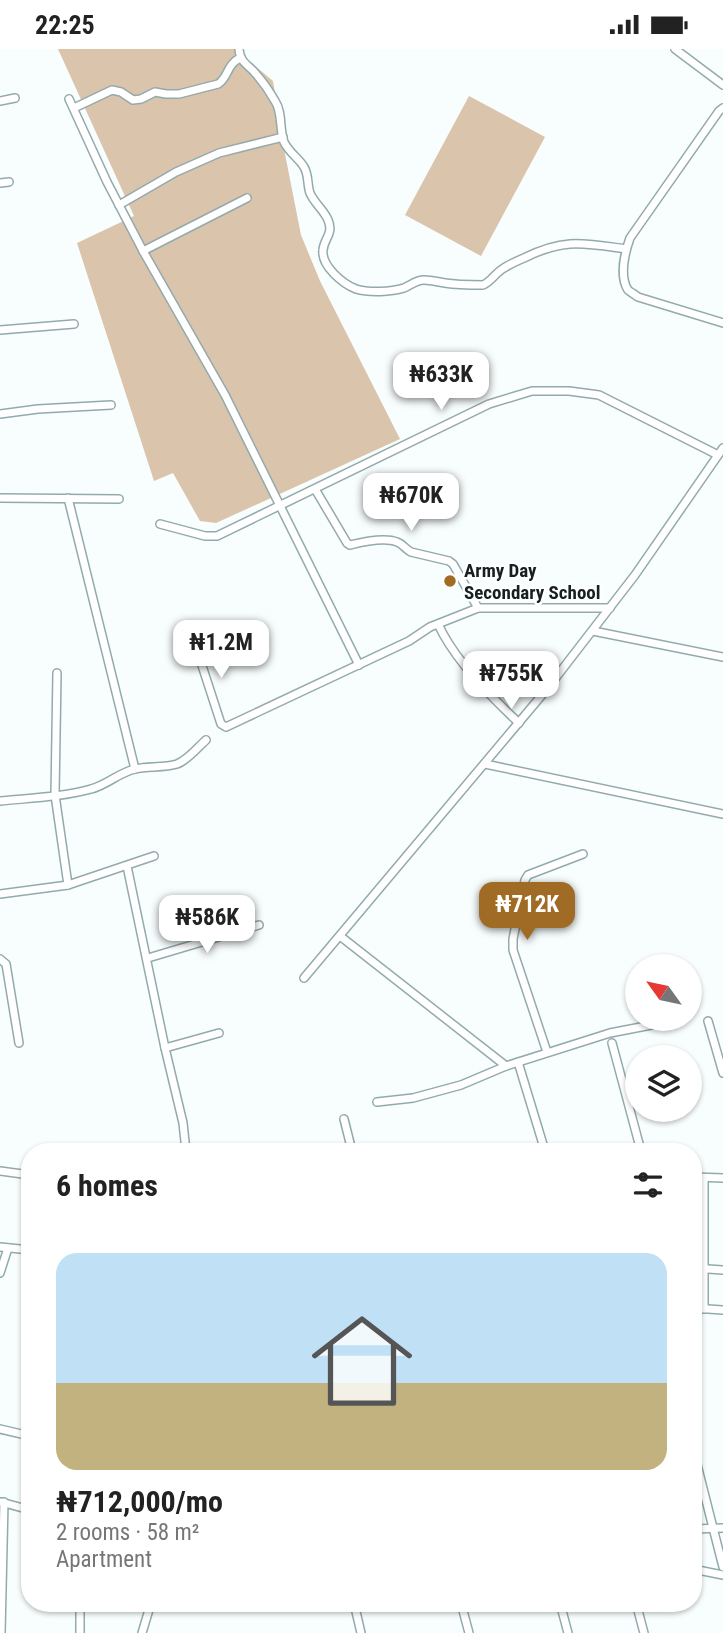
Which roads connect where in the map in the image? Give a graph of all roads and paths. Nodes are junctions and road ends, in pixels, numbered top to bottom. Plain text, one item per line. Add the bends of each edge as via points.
1 (239, 49) edge
2 (675, 49) edge
3 (240, 58) junction
4 (723, 85) edge
5 (15, 98) dead end
6 (69, 99) dead end
7 (0, 101) edge
8 (74, 108) junction
9 (723, 108) edge
10 (283, 138) junction
11 (9, 182) dead end
12 (0, 183) edge
13 (247, 198) dead end
14 (119, 205) junction
15 (626, 249) junction
16 (143, 250) junction
17 (723, 323) edge
18 (74, 324) dead end
19 (0, 330) edge
20 (111, 405) dead end
21 (0, 414) edge
22 (721, 452) edge
23 (314, 489) junction
24 (0, 498) edge
25 (68, 498) junction
26 (119, 499) dead end
27 (280, 506) junction
28 (160, 524) dead end
29 (478, 608) junction
30 (610, 608) junction
31 (438, 624) junction
32 (593, 631) junction
33 (196, 647) dead end
34 (723, 657) edge
35 (359, 664) junction
36 (57, 673) dead end
37 (519, 723) junction
38 (206, 740) dead end
39 (485, 764) junction
40 (135, 769) junction
41 (55, 795) junction
42 (0, 801) edge
43 (723, 814) edge
44 (583, 854) dead end
45 (154, 856) dead end
46 (127, 866) junction
47 (68, 885) junction
48 (0, 894) edge
49 (259, 925) dead end
50 (340, 936) junction
51 (148, 958) junction
52 (0, 959) edge
53 (304, 978) dead end
54 (708, 1021) dead end
55 (625, 1030) edge
56 (219, 1033) dead end
57 (19, 1043) dead end
58 (612, 1043) dead end
59 (165, 1048) junction
60 (547, 1052) junction
61 (518, 1062) junction
62 (506, 1066) junction
63 (723, 1073) edge
64 (377, 1102) dead end
65 (344, 1119) dead end
66 (185, 1143) edge
67 (350, 1143) edge
68 (543, 1143) edge
69 (639, 1143) edge
70 (0, 1171) edge
71 (21, 1174) edge
72 (704, 1178) joint
73 (723, 1178) edge
74 (4, 1248) edge
75 (704, 1269) junction
76 (723, 1269) edge
77 (0, 1273) edge
78 (704, 1309) joint
79 (723, 1310) edge
80 (0, 1429) edge
81 (21, 1434) edge
82 (702, 1483) edge
83 (2, 1502) edge
84 (21, 1506) edge
85 (714, 1528) junction
86 (723, 1528) edge
87 (702, 1529) edge
88 (723, 1567) edge
89 (702, 1571) edge
90 (723, 1575) edge
91 (79, 1612) edge
92 (148, 1612) edge
93 (356, 1612) edge
94 (463, 1612) edge
95 (562, 1612) edge
96 (638, 1612) edge
97 (1, 1633) edge
98 (80, 1633) edge
99 (142, 1633) edge
100 (361, 1633) edge
101 (469, 1633) edge
102 (568, 1633) edge
103 (644, 1633) edge

1 - 3 street
2 - 4 street
3 - 8 street via 218,85 179,94 155,92 133,100 112,90
3 - 10 street via 277,103
5 - 7 street
6 - 8 street
8 - 14 street
9 - 15 street
10 - 14 street via 219,153
10 - 15 street via 304,166 310,193 328,218 330,229 322,248 326,265 356,289 395,290 419,280 482,285 504,267 559,244
11 - 12 street
13 - 16 street
14 - 16 street
15 - 17 street via 623,273 629,290 638,297
16 - 27 street via 225,395
18 - 19 street
20 - 21 street
22 - 23 street via 599,395 532,391 489,404
22 - 30 street
23 - 27 street
23 - 29 street via 347,543 393,540 411,552 449,561
24 - 25 street
25 - 26 street
25 - 40 street
27 - 28 street via 217,536
27 - 35 street
29 - 30 street
29 - 31 street
30 - 32 street
31 - 35 street
31 - 37 street via 445,641
32 - 34 street
32 - 37 street
33 - 35 street via 220,724 226,727
36 - 41 street
37 - 39 street
38 - 40 street via 178,764
39 - 43 street
39 - 50 street
40 - 41 street via 91,789
41 - 42 street
41 - 47 street
44 - 60 street via 528,875 513,939
45 - 46 street
46 - 47 street
46 - 51 street
47 - 48 street
49 - 51 street
50 - 53 street
50 - 62 street
51 - 59 street
52 - 57 street via 6,964
54 - 63 street
55 - 60 street
56 - 59 street
58 - 69 street
59 - 66 street
60 - 61 street
61 - 62 street
61 - 68 street
62 - 64 street via 461,1085
65 - 67 street
70 - 71 street
72 - 73 street
72 - 75 street
74 - 77 street
75 - 76 street
75 - 78 street
78 - 79 street
80 - 81 street
82 - 85 street
83 - 84 street
83 - 97 street
85 - 86 street
85 - 87 street
85 - 88 street
89 - 90 street
91 - 98 street
92 - 99 street
93 - 100 street
94 - 101 street
95 - 102 street
96 - 103 street

